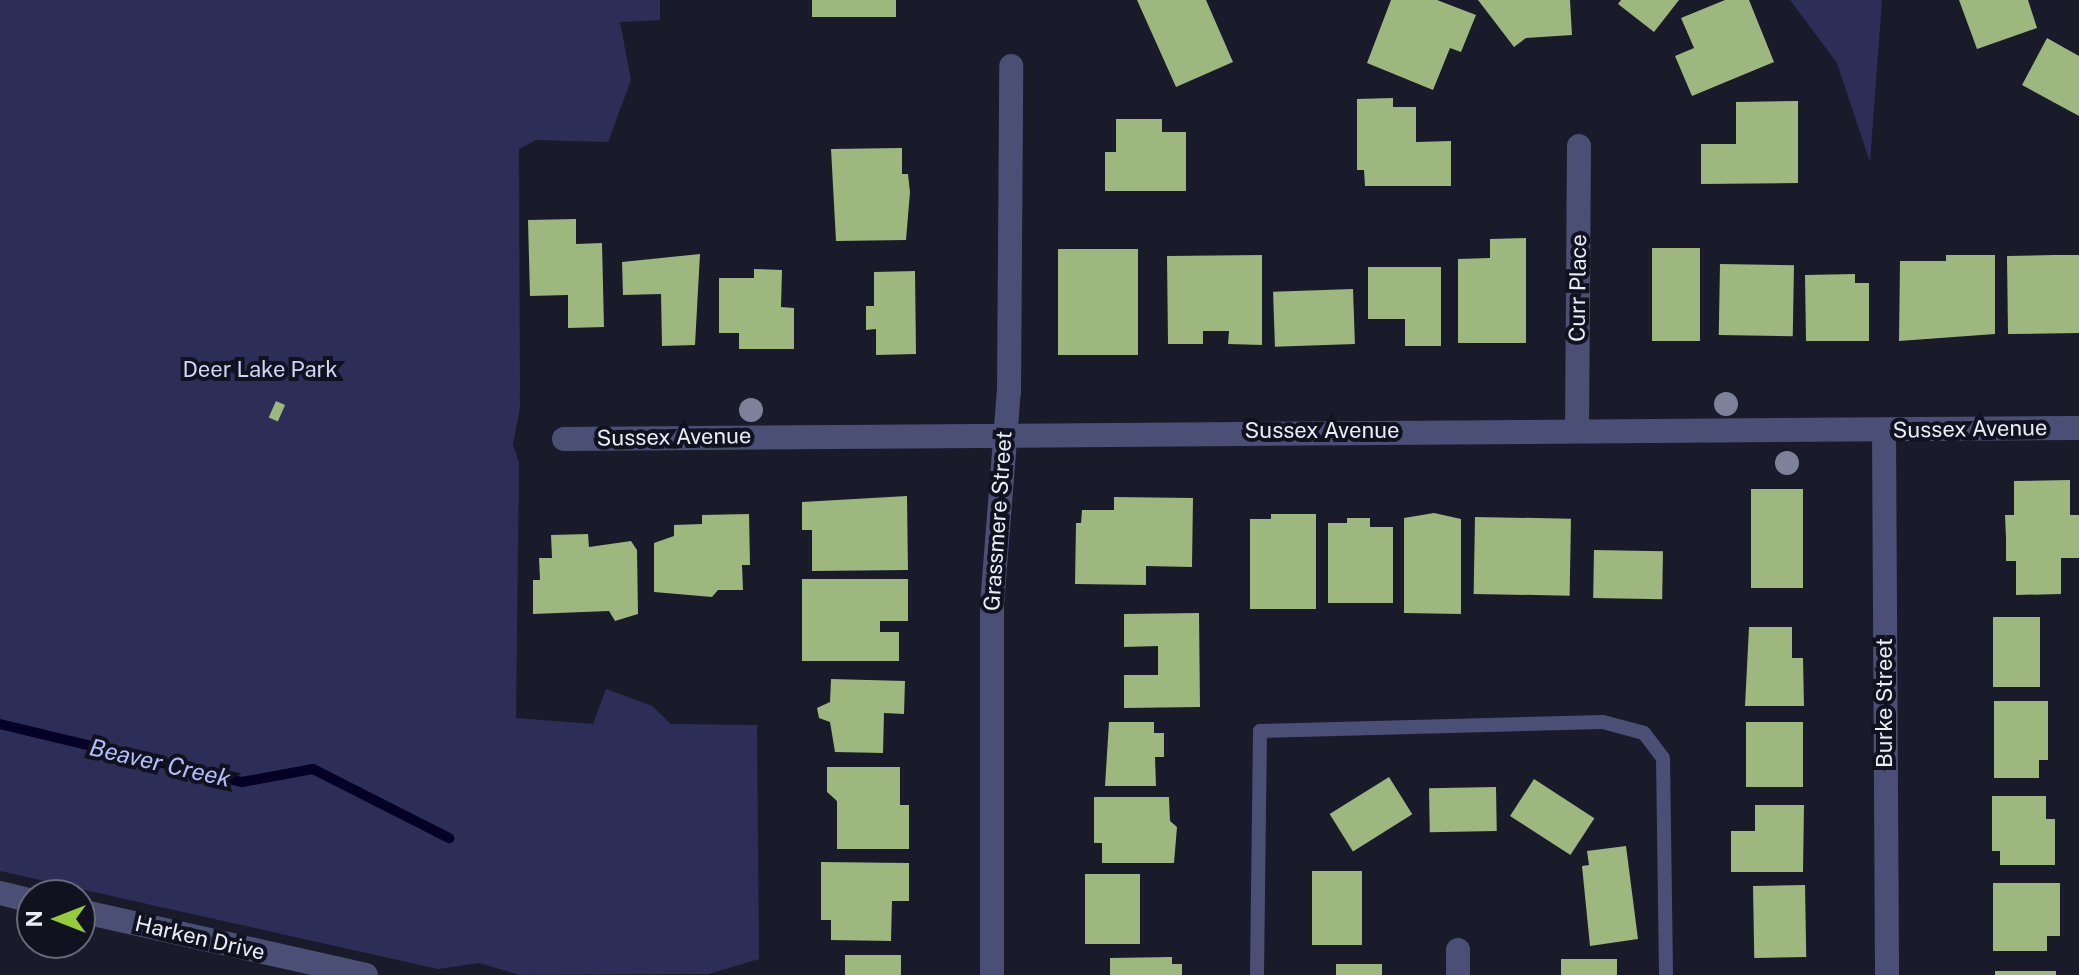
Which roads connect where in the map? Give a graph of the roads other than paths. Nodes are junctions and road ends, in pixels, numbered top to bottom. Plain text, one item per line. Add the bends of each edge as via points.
1 (1011, 66) dead end
2 (1579, 146) dead end
3 (2079, 428) edge
4 (1577, 430) junction
5 (1884, 430) junction
6 (1003, 433) junction
7 (564, 439) dead end
8 (96, 915) edge
9 (1458, 950) dead end
10 (366, 975) edge
11 (992, 975) edge
12 (1257, 975) edge
13 (1458, 975) edge
14 (1666, 975) edge
15 (1887, 975) edge

1 - 6 street, Grassmere Street via 1009,391
2 - 4 street, Curr Place
3 - 5 street, Sussex Avenue
4 - 5 street, Sussex Avenue
4 - 6 street, Sussex Avenue
5 - 15 street, Burke Street
6 - 7 street, Sussex Avenue
6 - 11 street, Grassmere Street via 992,605
8 - 10 street, Harken Drive
9 - 13 street
12 - 14 lane via 1260,731 1603,722 1644,733 1663,758

